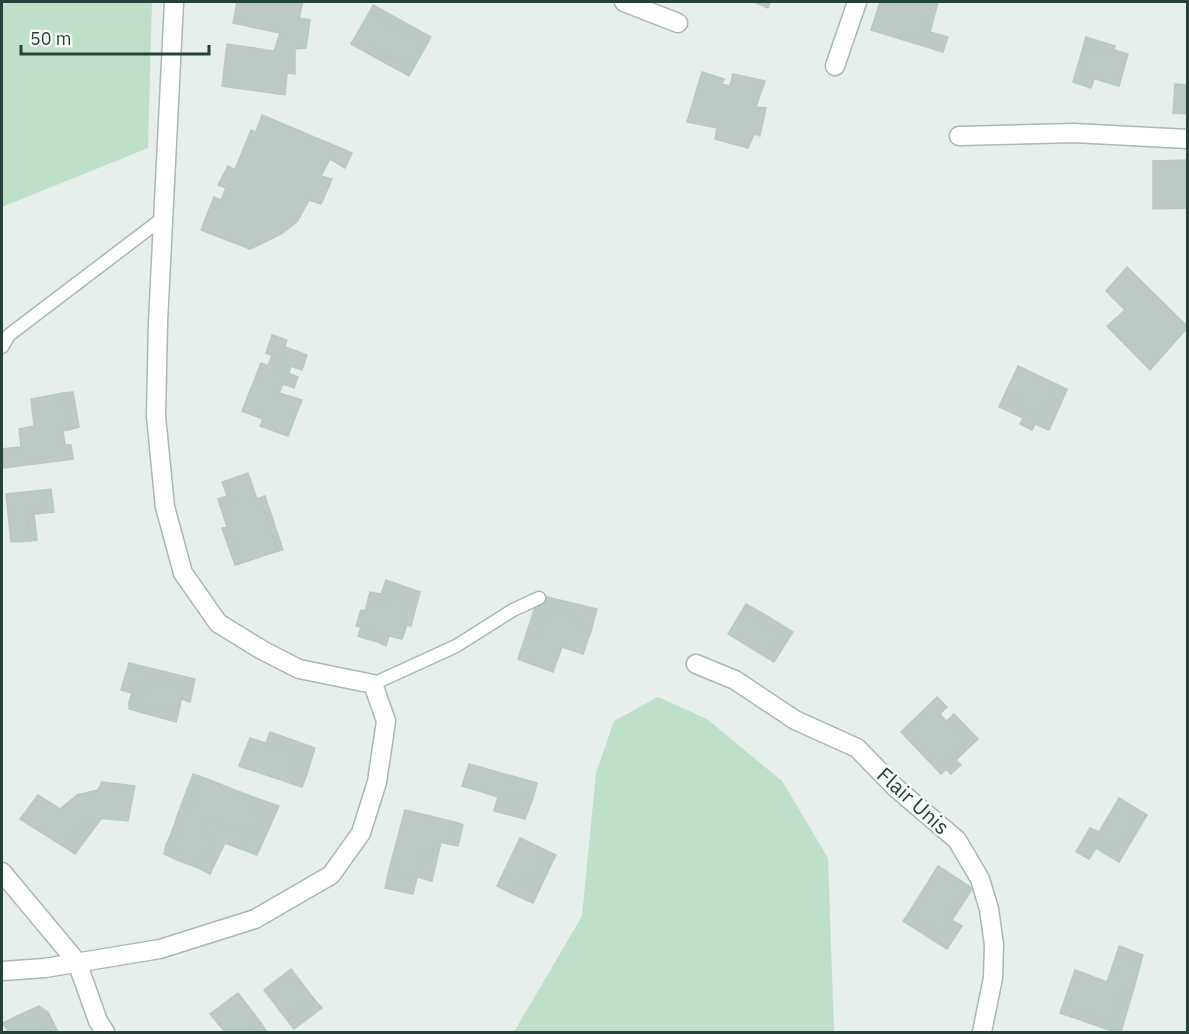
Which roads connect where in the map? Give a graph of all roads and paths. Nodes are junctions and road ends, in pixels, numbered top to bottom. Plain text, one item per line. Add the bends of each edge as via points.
1 (174, 2) edge
2 (624, 2) edge
3 (857, 2) edge
4 (678, 23) dead end
5 (835, 66) dead end
6 (959, 136) dead end
7 (1188, 139) edge
8 (163, 218) junction
9 (2, 347) edge
10 (538, 598) dead end
11 (696, 664) dead end
12 (373, 684) junction
13 (2, 872) edge
14 (77, 962) junction
15 (2, 971) edge
16 (105, 1032) edge
17 (982, 1032) edge

1 - 8 street
2 - 4 street
3 - 5 street
6 - 7 street via 1074,133
8 - 9 lane via 9,335
8 - 12 street via 156,416 165,507 183,573 218,623 262,650 299,669
10 - 12 lane via 456,646
11 - 17 street, Flair Unis via 735,680 795,720 857,748 896,788 957,840 980,879 994,945 993,978
12 - 14 street via 386,721 377,782 361,833 331,875 255,919 160,949
13 - 14 street
14 - 15 street
14 - 16 street

